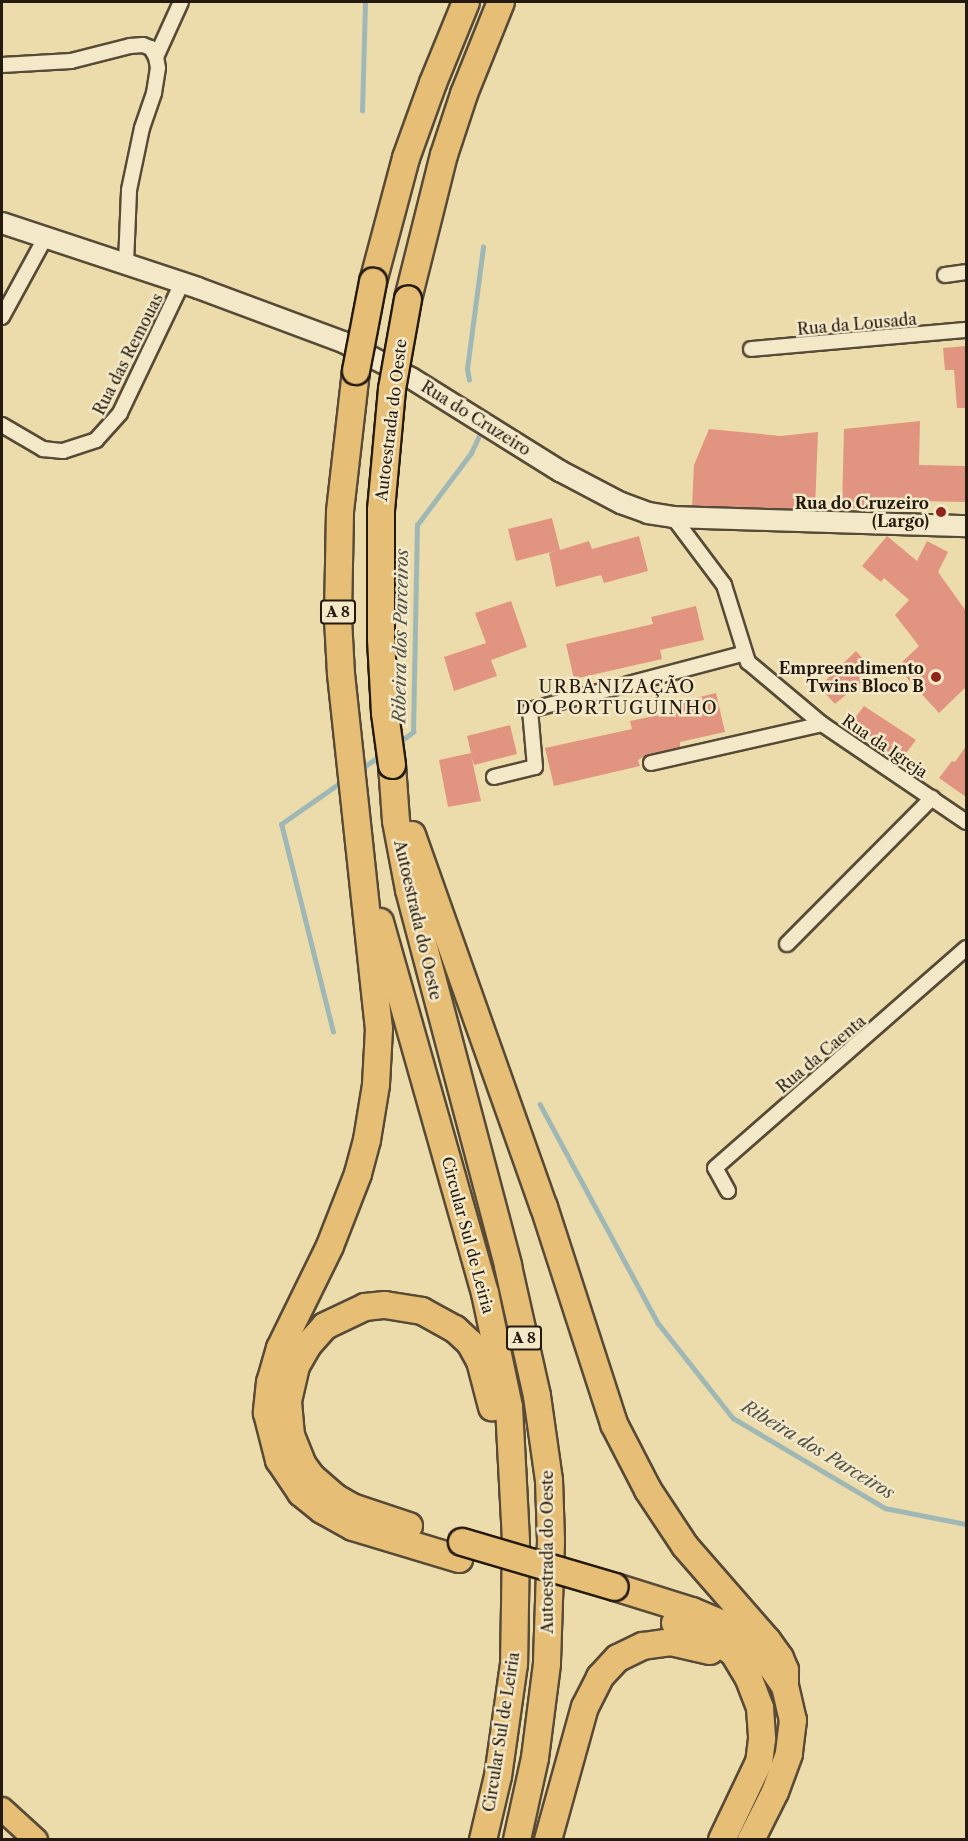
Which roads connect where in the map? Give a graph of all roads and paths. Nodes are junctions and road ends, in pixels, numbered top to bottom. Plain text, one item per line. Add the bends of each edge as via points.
1 (182, 2) edge
2 (466, 2) edge
3 (501, 2) edge
4 (156, 57) junction
5 (2, 65) edge
6 (2, 223) edge
7 (45, 238) junction
8 (126, 263) junction
9 (966, 272) edge
10 (945, 275) dead end
11 (182, 283) junction
12 (2, 317) edge
13 (966, 330) edge
14 (751, 349) dead end
15 (2, 425) edge
16 (673, 517) junction
17 (966, 526) edge
18 (746, 653) junction
19 (822, 724) junction
20 (651, 763) dead end
21 (494, 777) dead end
22 (932, 798) junction
23 (966, 822) edge
24 (407, 845) junction
25 (362, 853) junction
26 (787, 944) dead end
27 (966, 948) edge
28 (728, 1191) dead end
29 (512, 1455) junction
30 (461, 1551) junction
31 (613, 1595) junction
32 (742, 1668) junction
33 (785, 1686) junction
34 (2, 1809) edge
35 (36, 1839) edge
36 (483, 1839) edge
37 (517, 1839) edge
38 (548, 1839) edge
39 (722, 1839) edge
40 (751, 1839) edge

1 - 4 street
2 - 25 highway, A 8, bridge via 406,158 373,282 347,441 339,558 341,674
3 - 24 highway, Autoestrada do Oeste / A 8, bridge via 447,145 408,299 391,399 381,510 381,639 385,713
4 - 5 street via 144,45 71,61
4 - 8 street via 154,93 129,190
6 - 7 street, Rua do Cruzeiro
7 - 8 street, Rua do Cruzeiro
7 - 12 street
8 - 11 street, Rua do Cruzeiro
9 - 10 street
11 - 15 street, Rua das Remouas via 120,413 96,440 63,451 44,449
11 - 16 street, Rua do Cruzeiro via 363,351 560,471 648,513
13 - 14 street, Rua da Lousada
16 - 17 street, Rua do Cruzeiro
16 - 18 street, Rua da Igreja via 724,585
18 - 19 street, Rua da Igreja via 748,662
18 - 21 street via 530,710 535,767
19 - 20 street
19 - 22 street, Rua da Igreja
22 - 23 street, Rua da Igreja
22 - 26 street
24 - 33 highway via 541,1197 614,1424 648,1490 685,1546 780,1658
24 - 37 highway, Autoestrada do Oeste / A 8 via 431,980 508,1266 537,1396 549,1480 547,1664 535,1758
25 - 29 highway, Circular Sul de Leiria / A 8 via 485,1293 509,1407
25 - 30 highway via 379,1029 372,1111 348,1203 280,1348 270,1382 267,1413 279,1460 301,1493 322,1510 353,1527
27 - 28 street, Rua da Caenta via 715,1168
29 - 30 highway via 500,1442 480,1361 470,1343 438,1317 403,1307 365,1307 325,1326 308,1345 291,1382 288,1419 296,1451 311,1476 352,1507
29 - 36 highway, Circular Sul de Leiria / A 8 via 516,1542 514,1664 500,1765
30 - 31 highway
31 - 32 highway via 705,1634 733,1652
31 - 33 highway via 692,1611 742,1632 753,1640
32 - 38 highway via 711,1651 671,1642 643,1646 618,1658 600,1677 585,1707
32 - 39 highway via 760,1708 761,1752
33 - 40 highway via 793,1720 789,1754
34 - 35 main road

